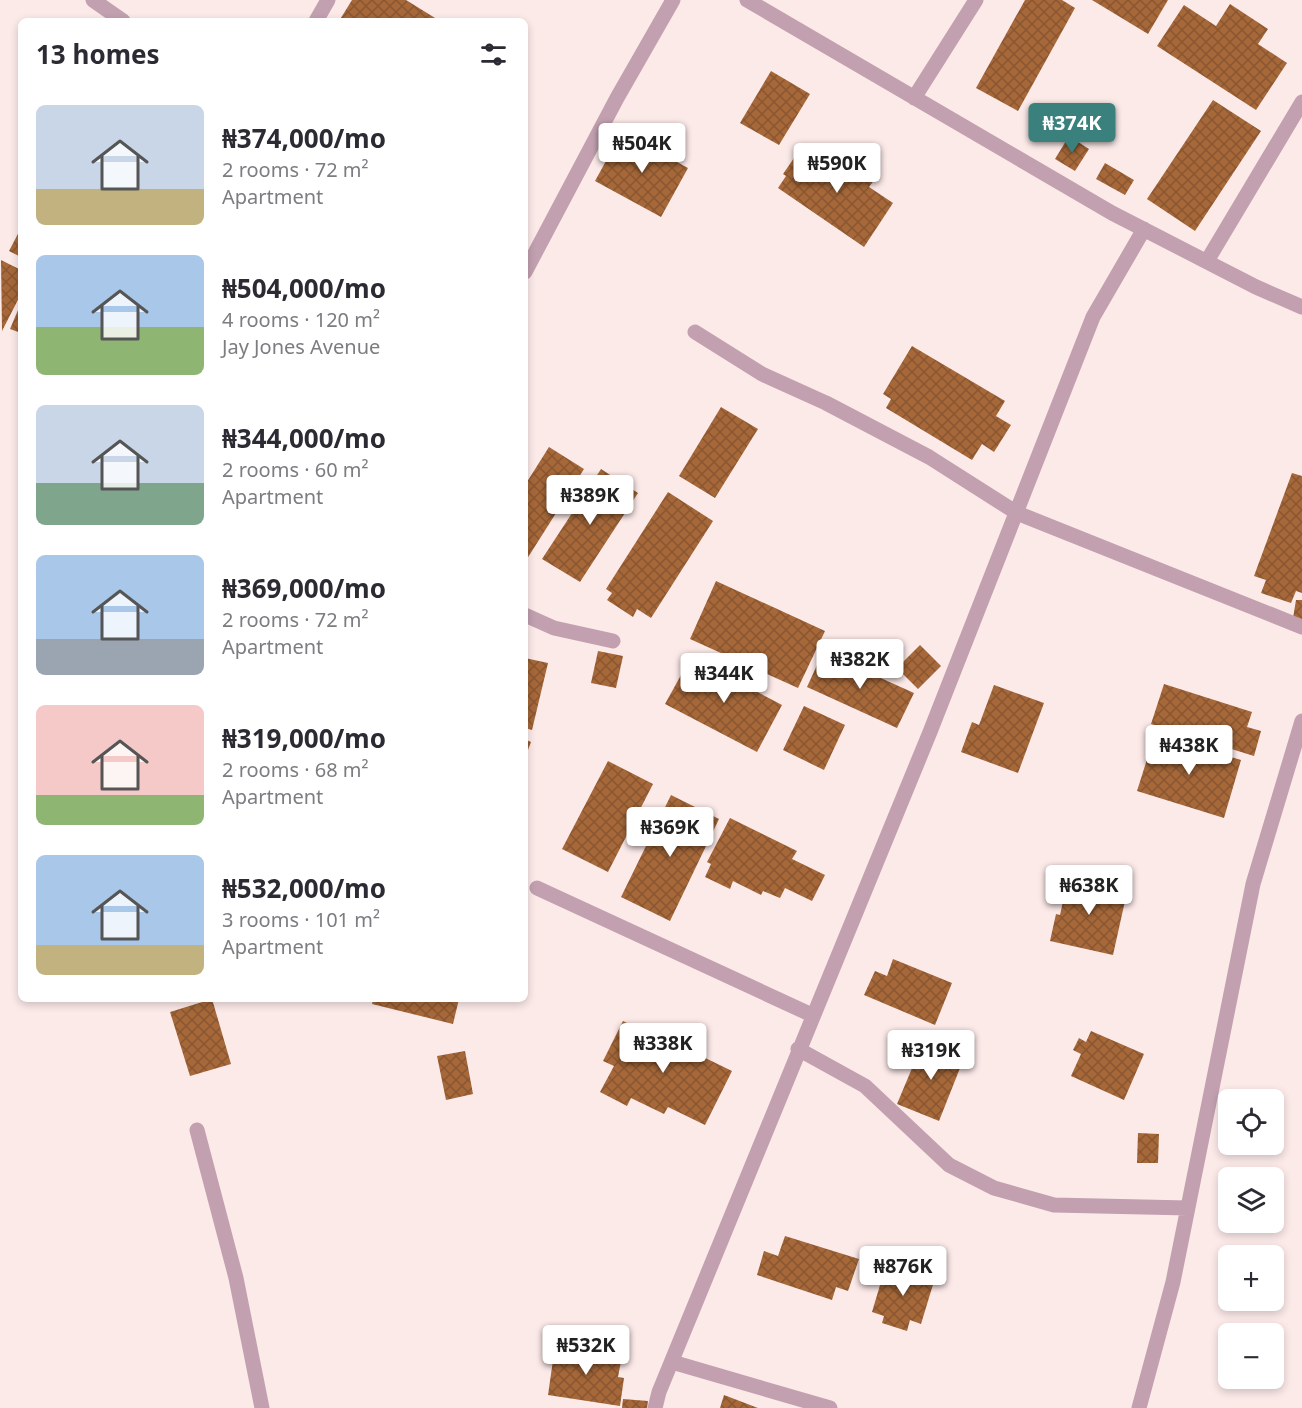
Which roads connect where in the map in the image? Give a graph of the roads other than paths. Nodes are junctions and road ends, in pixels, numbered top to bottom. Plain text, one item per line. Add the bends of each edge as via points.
1 (93, 0) edge
2 (328, 0) edge
3 (673, 0) edge
4 (747, 0) edge
5 (976, 0) edge
6 (119, 18) edge
7 (318, 18) edge
8 (914, 98) junction
9 (1302, 102) edge
10 (1144, 229) junction
11 (1207, 261) junction
12 (528, 267) edge
13 (1302, 307) edge
14 (695, 332) dead end
15 (1017, 513) junction
16 (528, 616) edge
17 (1302, 627) edge
18 (613, 641) dead end
19 (1302, 721) edge
20 (537, 888) dead end
21 (812, 1015) junction
22 (798, 1049) junction
23 (197, 1130) dead end
24 (1188, 1208) junction
25 (672, 1362) junction
26 (262, 1408) edge
27 (655, 1408) edge
28 (830, 1408) edge
29 (1138, 1408) edge

1 - 6 street
2 - 7 street
3 - 12 street
4 - 8 street
5 - 8 street
8 - 10 street
9 - 11 street
10 - 11 street
10 - 15 street via 1093,317
11 - 13 street
14 - 15 street via 762,374 929,458
15 - 17 street
15 - 21 street
16 - 18 street via 555,628
19 - 24 street via 1252,884
20 - 21 street
21 - 22 street
22 - 24 street via 865,1086 949,1165 994,1188 1054,1205
22 - 25 street
23 - 26 street via 236,1278
24 - 29 street via 1173,1282
25 - 27 street
25 - 28 street

